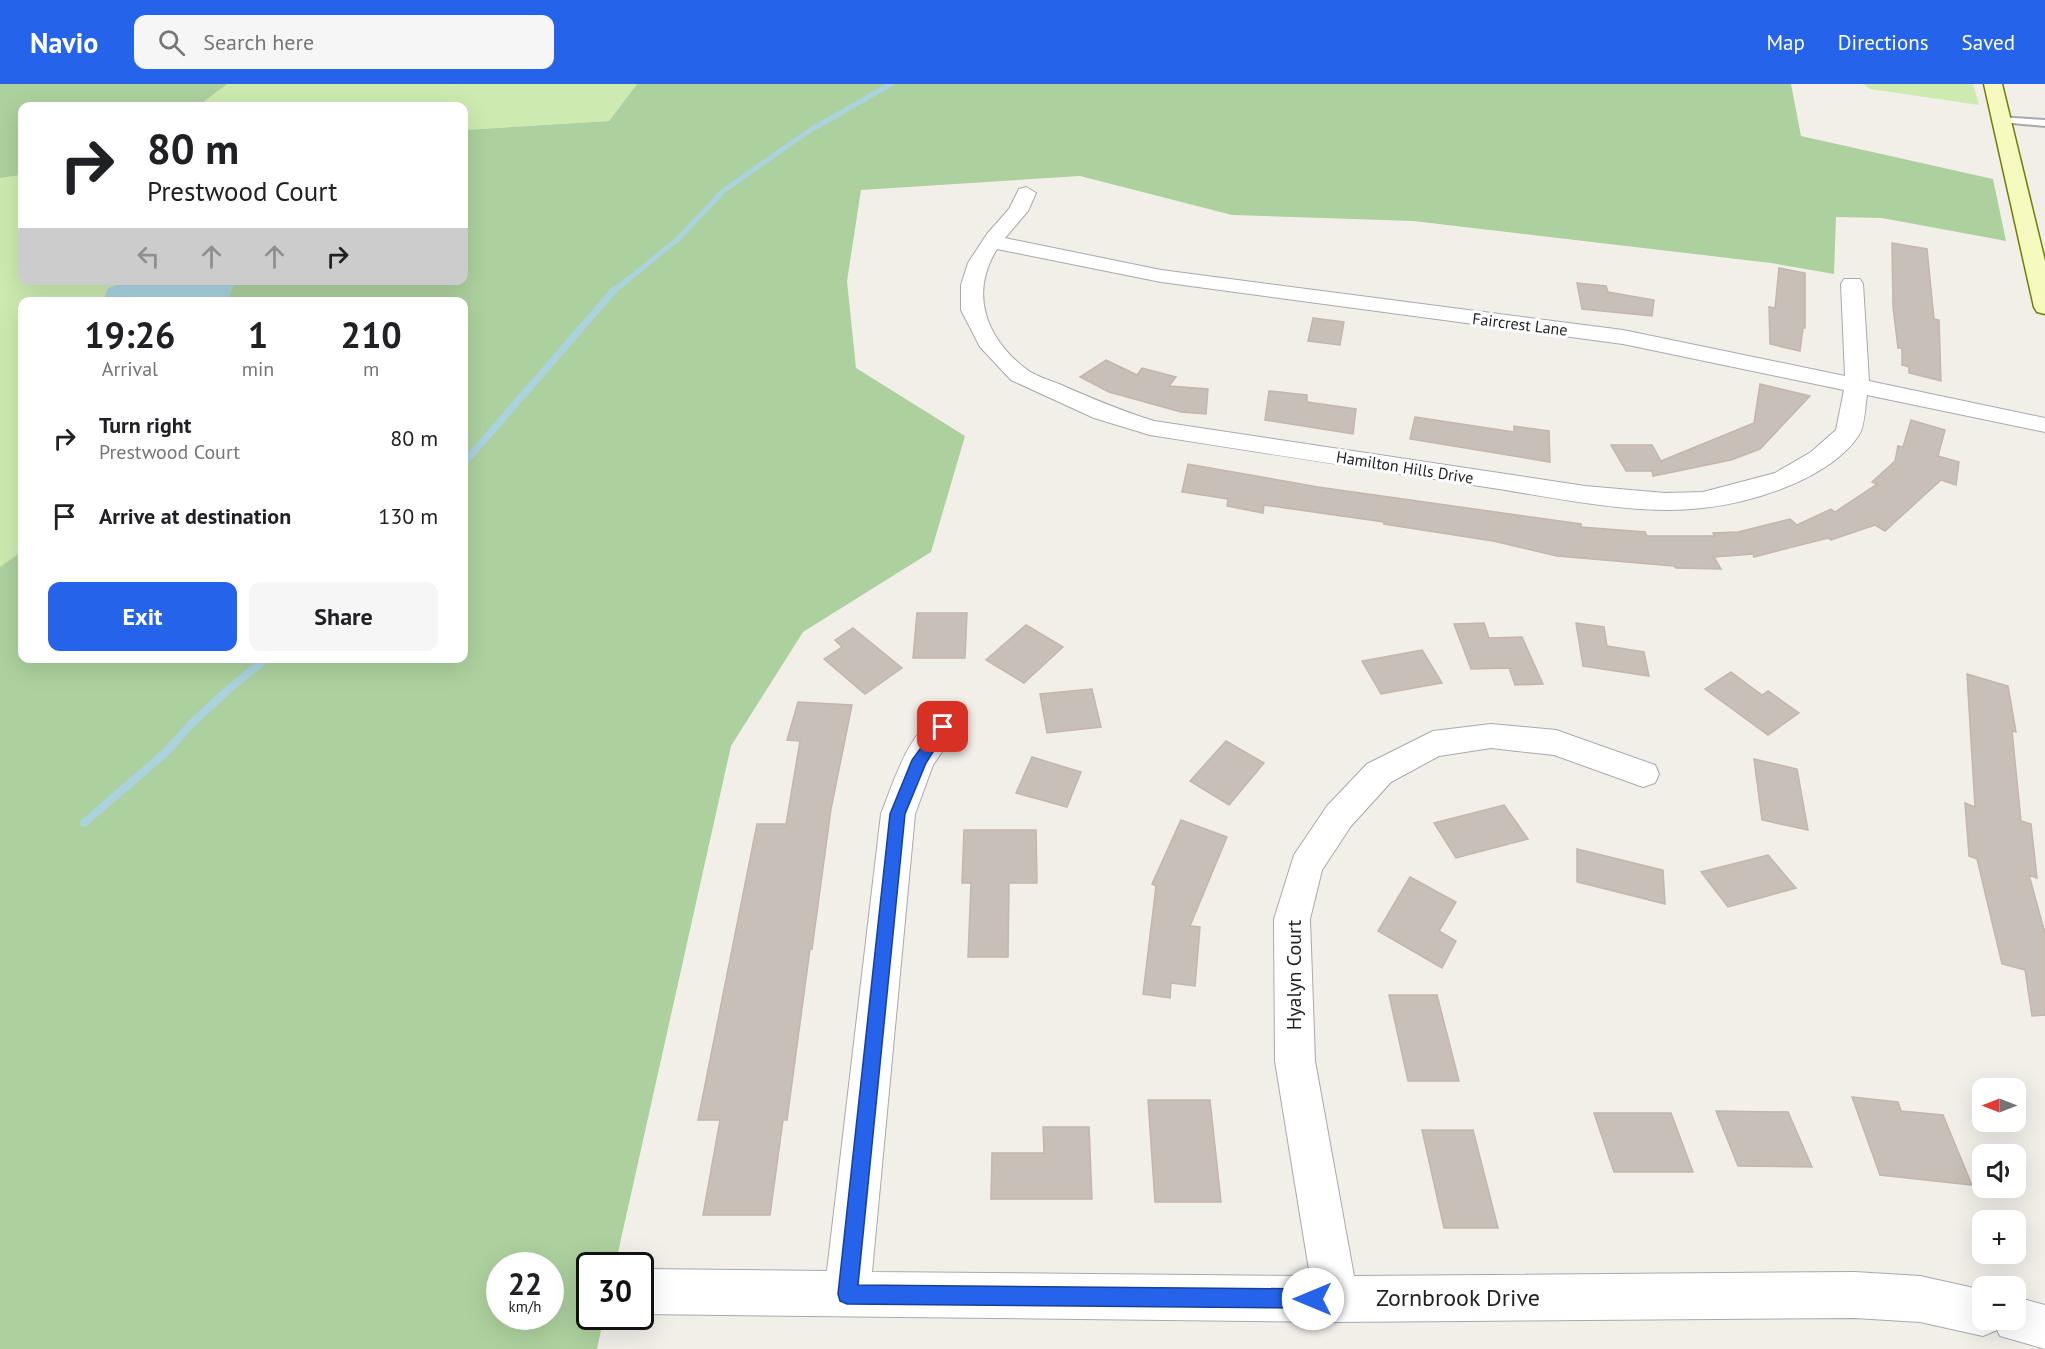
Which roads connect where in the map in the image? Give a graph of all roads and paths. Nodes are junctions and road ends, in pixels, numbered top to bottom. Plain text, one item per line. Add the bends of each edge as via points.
1 (1992, 84) edge
2 (2001, 119) junction
3 (2045, 123) edge
4 (1026, 193) dead end
5 (992, 242) junction
6 (1852, 284) dead end
7 (2045, 307) edge
8 (1857, 386) junction
9 (2045, 425) edge
10 (943, 727) dead end
11 (1643, 774) dead end
12 (654, 1293) edge
13 (847, 1294) junction
14 (1336, 1299) junction
15 (1972, 1310) edge
16 (2026, 1323) edge
17 (2045, 1328) edge

1 - 2 main road
2 - 3 lane
2 - 7 main road
4 - 5 street, Hamilton Hills Drive via 1018,212
5 - 8 street, Faircrest Lane via 1161,276 1623,337
5 - 8 street, Hamilton Hills Drive via 978,263 972,285 972,310 991,347 1019,375 1103,413 1150,428 1585,494 1703,500 1784,479 1820,458 1848,432
6 - 8 street, Hamilton Hills Drive
8 - 9 street, Faircrest Lane
10 - 13 street via 920,760 898,814
11 - 14 street, Hyalyn Court via 1556,743 1491,736 1433,744 1379,773 1339,816 1306,866 1292,919 1295,1061
12 - 13 street, Zornbrook Drive
13 - 14 street, Zornbrook Drive
14 - 15 street, Zornbrook Drive via 1854,1295 1920,1299
16 - 17 street

